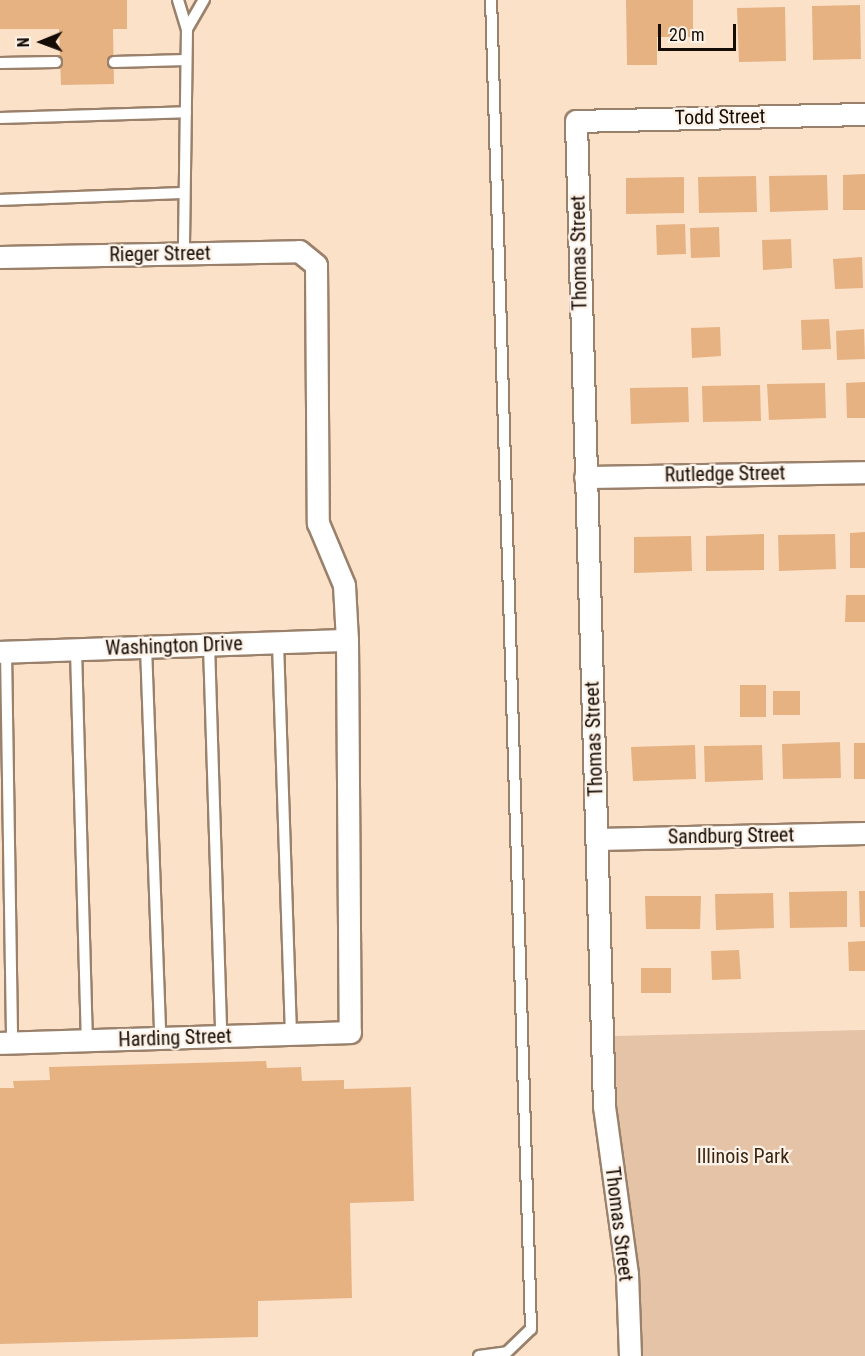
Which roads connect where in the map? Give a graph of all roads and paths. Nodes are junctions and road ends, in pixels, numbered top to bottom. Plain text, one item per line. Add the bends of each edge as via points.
1 (178, 0) edge
2 (204, 0) edge
3 (491, 0) edge
4 (187, 29) junction
5 (186, 60) junction
6 (56, 62) dead end
7 (114, 62) dead end
8 (0, 63) edge
9 (186, 112) junction
10 (865, 114) edge
11 (0, 118) edge
12 (576, 121) joint
13 (184, 193) junction
14 (0, 200) edge
15 (184, 253) junction
16 (0, 257) edge
17 (865, 472) edge
18 (585, 477) junction
19 (347, 640) junction
20 (278, 643) junction
21 (209, 645) junction
22 (146, 647) junction
23 (76, 650) junction
24 (3, 652) edge
25 (865, 833) edge
26 (597, 839) junction
27 (291, 1034) junction
28 (221, 1036) junction
29 (160, 1038) junction
30 (87, 1040) junction
31 (6, 1043) edge
32 (479, 1356) edge
33 (630, 1356) edge

1 - 4 lane
2 - 4 lane
3 - 32 lane via 531,1329 507,1352
4 - 5 lane
5 - 7 lane
5 - 9 lane
6 - 8 lane
9 - 11 lane
9 - 13 lane
10 - 12 street, Todd Street
12 - 18 street, Thomas Street
13 - 14 lane
13 - 15 lane
15 - 16 street, Rieger Street
15 - 19 street, Rieger Street via 299,251 316,265 318,523 344,585
17 - 18 street, Rutledge Street
18 - 26 street, Thomas Street
19 - 20 street, Washington Drive
19 - 27 street, Harding Street via 350,1032
20 - 21 street, Washington Drive
20 - 27 lane
21 - 22 street, Washington Drive
21 - 28 lane
22 - 23 street, Washington Drive
22 - 29 lane
23 - 24 street, Washington Drive
23 - 30 lane
24 - 31 lane
25 - 26 street, Sandburg Street
26 - 33 street, Thomas Street via 604,1106 627,1274
27 - 28 street, Harding Street
28 - 29 street, Harding Street
29 - 30 street, Harding Street
30 - 31 street, Harding Street

